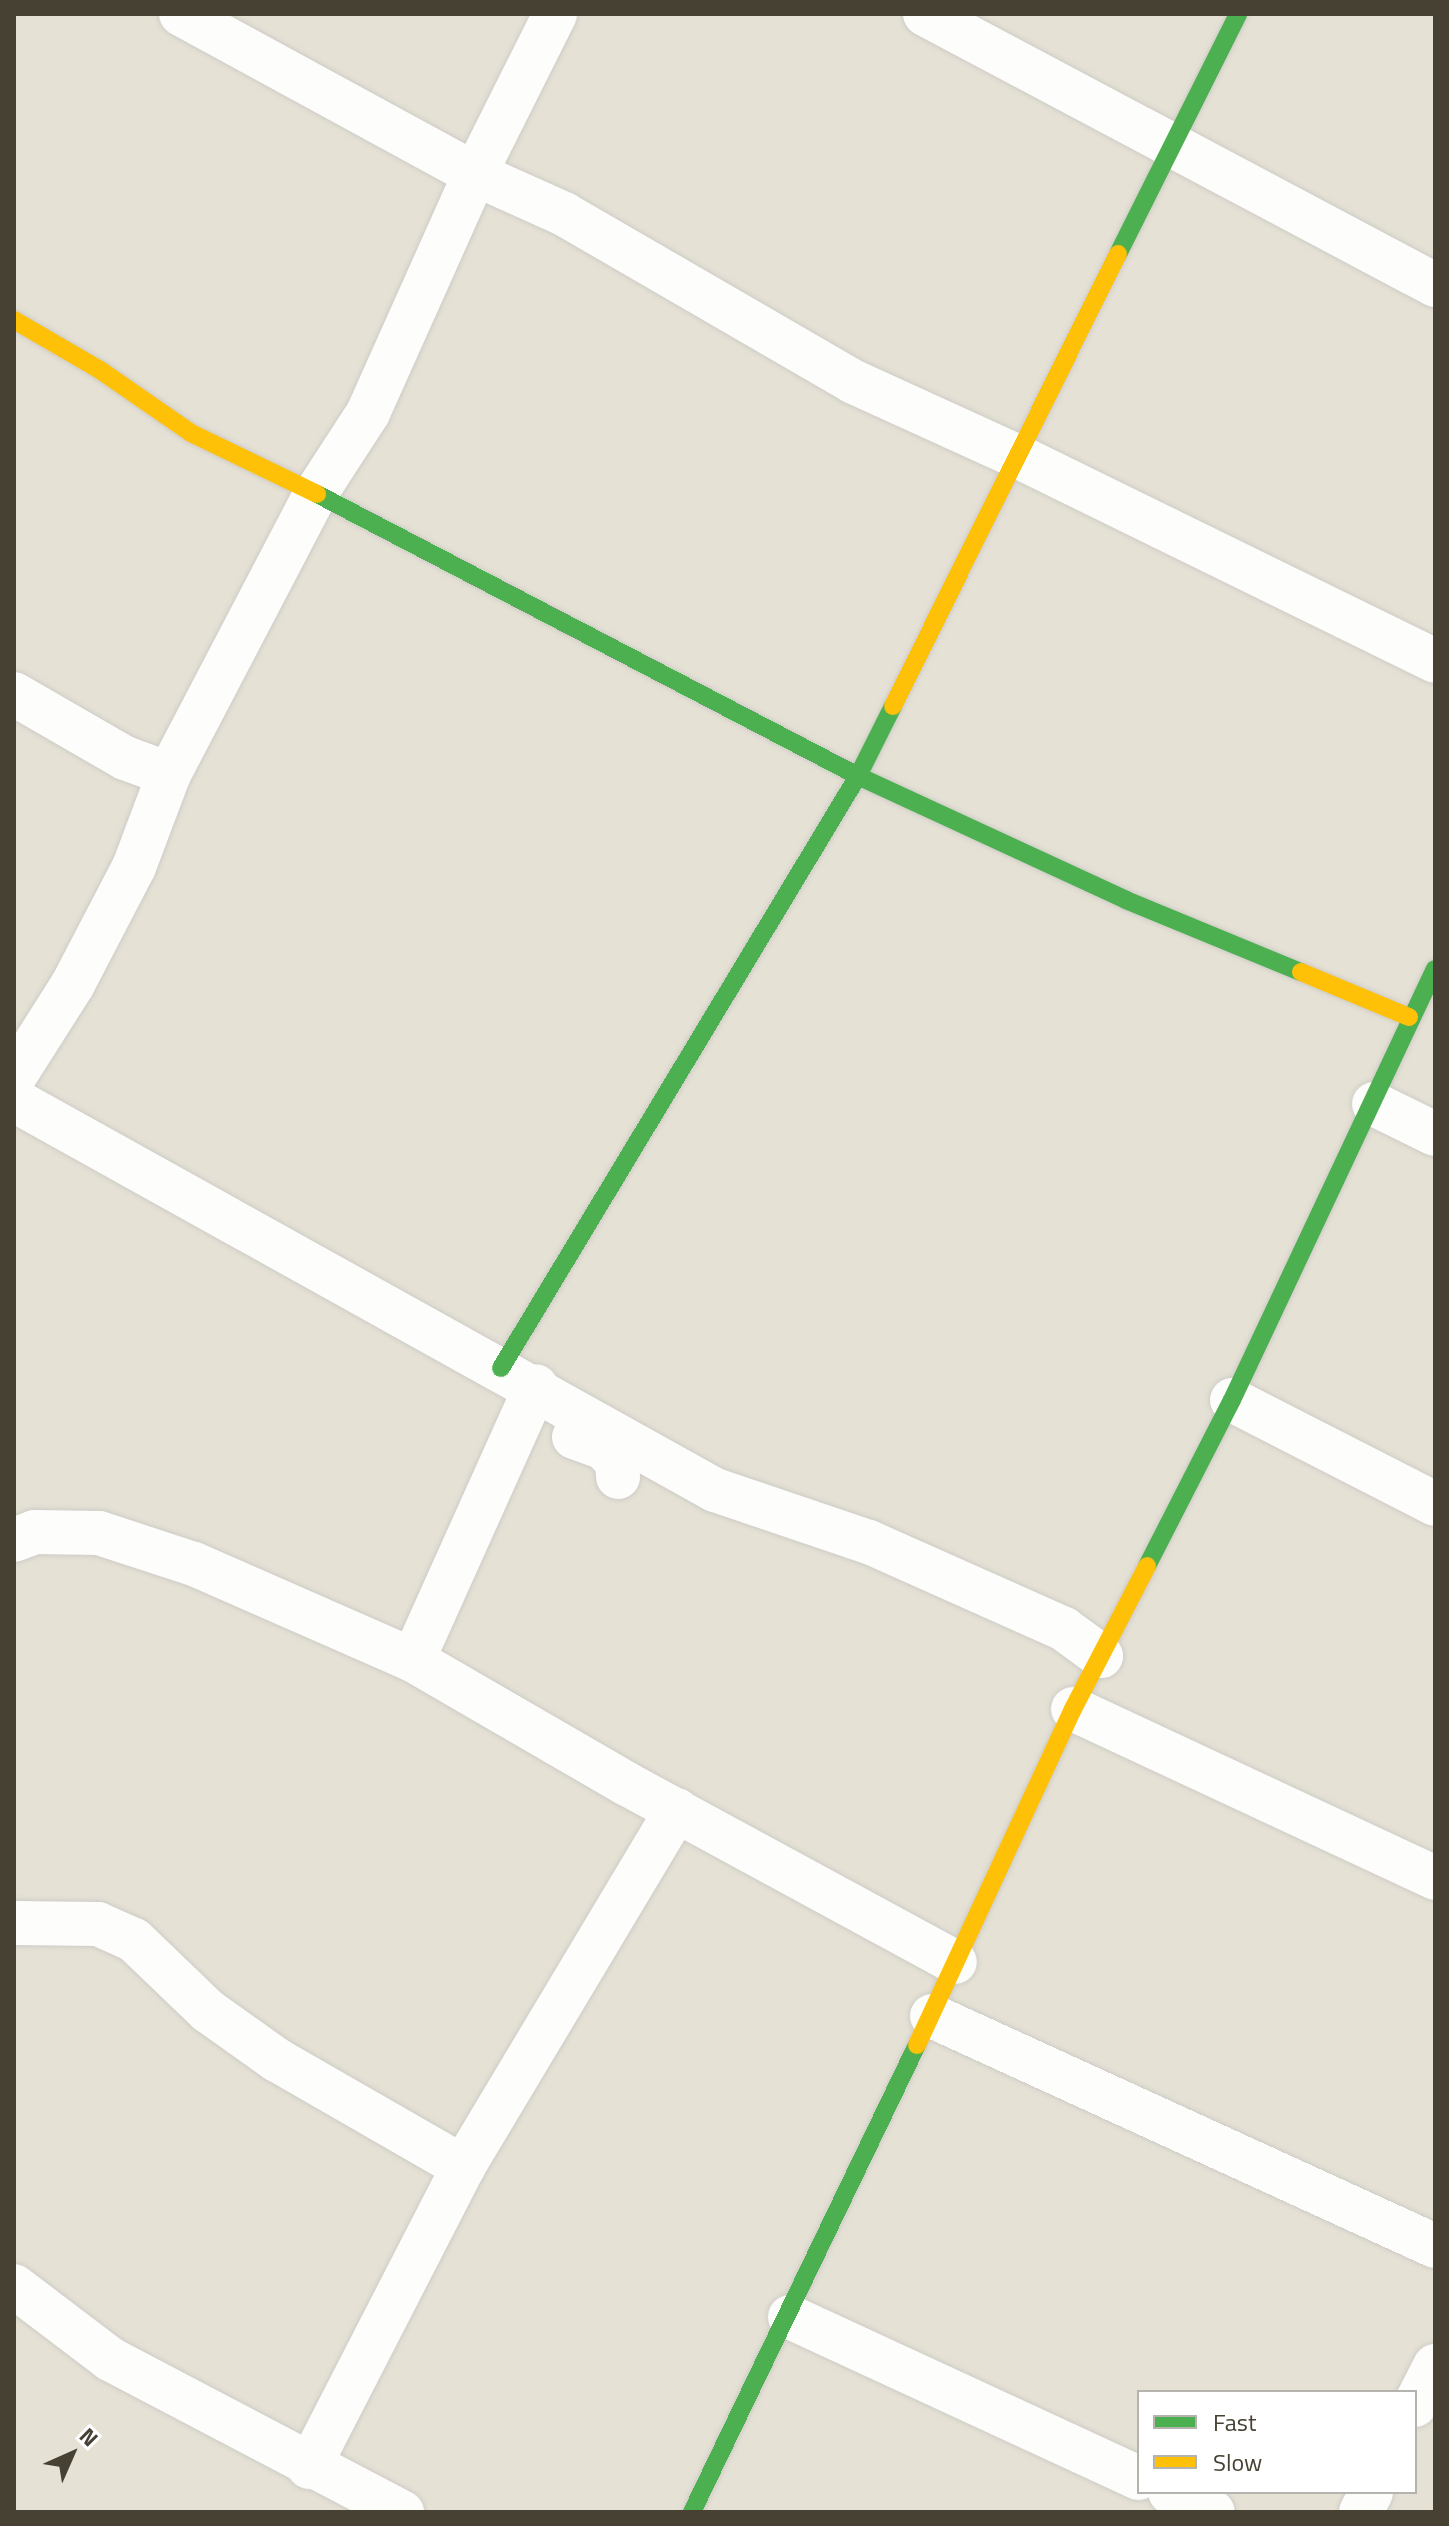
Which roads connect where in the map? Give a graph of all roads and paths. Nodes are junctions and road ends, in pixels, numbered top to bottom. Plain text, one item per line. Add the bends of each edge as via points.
1 (181, 14) edge
2 (555, 14) edge
3 (925, 14) edge
4 (1238, 14) edge
5 (1173, 142) junction
6 (475, 174) junction
7 (1435, 285) edge
8 (14, 320) edge
9 (1021, 458) junction
10 (316, 493) junction
11 (1435, 661) edge
12 (14, 694) edge
13 (169, 774) junction
14 (858, 776) junction
15 (1435, 969) edge
16 (1409, 1017) junction
17 (14, 1077) edge
18 (14, 1100) edge
19 (1374, 1104) junction
20 (1435, 1134) edge
21 (520, 1391) junction
22 (1232, 1400) junction
23 (618, 1477) dead end
24 (1435, 1504) edge
25 (14, 1540) edge
26 (1101, 1656) junction
27 (413, 1660) junction
28 (1073, 1709) junction
29 (677, 1810) junction
30 (1435, 1878) edge
31 (14, 1923) edge
32 (955, 1962) junction
33 (932, 2016) junction
34 (463, 2167) junction
35 (1435, 2246) edge
36 (14, 2286) edge
37 (790, 2317) junction
38 (1435, 2366) edge
39 (1417, 2401) edge
40 (309, 2467) junction
41 (1137, 2477) edge
42 (1174, 2494) edge
43 (1370, 2494) edge
44 (402, 2512) edge
45 (692, 2512) edge
46 (1213, 2512) edge
47 (1361, 2512) edge

1 - 6 street
2 - 6 street
3 - 5 street
4 - 5 street
5 - 7 street
5 - 9 street
6 - 9 street via 564,214 854,382
6 - 10 street via 368,413
8 - 10 street via 100,370 191,433
9 - 11 street
9 - 14 street
10 - 13 street
10 - 14 street
12 - 13 street via 125,758
13 - 17 street via 134,867 73,984
14 - 16 street via 1126,900
14 - 21 street
15 - 16 street
16 - 19 street
18 - 21 street
19 - 20 street
19 - 22 street
21 - 23 street via 604,1448 617,1462
21 - 26 street via 715,1490 869,1542 1064,1629
21 - 27 street
22 - 24 street
22 - 26 street
25 - 27 street via 35,1532 99,1533 194,1564
26 - 28 street
27 - 29 street
28 - 30 street
28 - 32 street
29 - 32 street
29 - 34 street
31 - 34 street via 98,1924 134,1940 208,2011 277,2060
32 - 33 street
33 - 35 street
33 - 37 street
34 - 40 street
36 - 40 street via 110,2359
37 - 41 street
37 - 45 street
38 - 39 street
40 - 44 street
42 - 46 street
43 - 47 street

